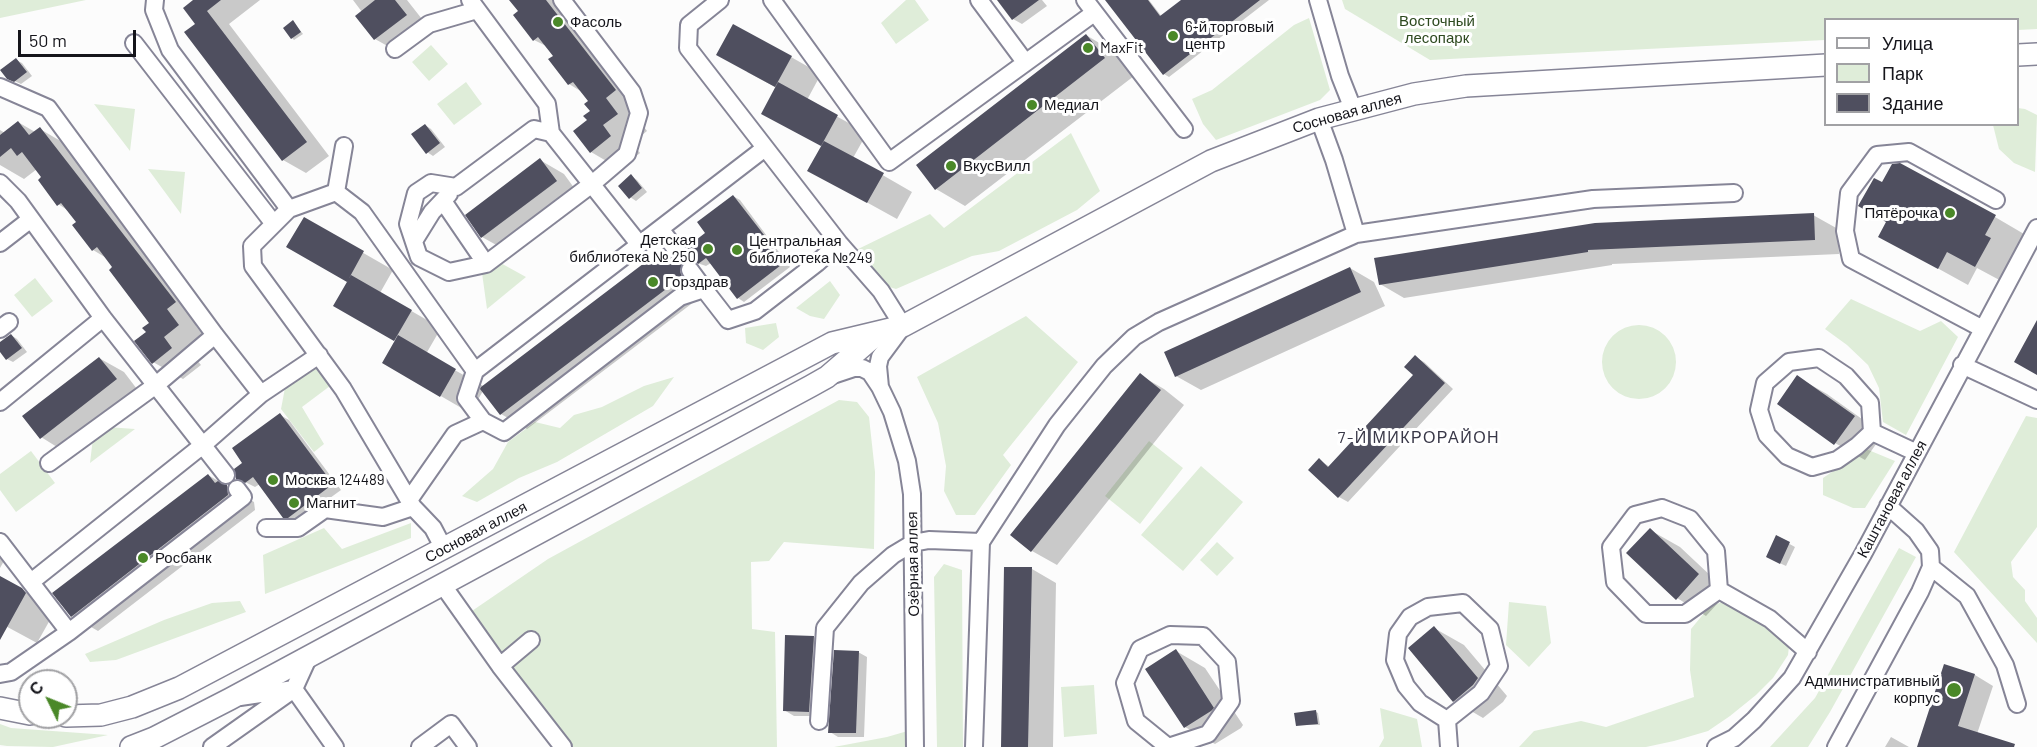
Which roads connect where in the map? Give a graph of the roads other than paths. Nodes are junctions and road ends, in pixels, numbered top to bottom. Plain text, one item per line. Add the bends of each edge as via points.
1 (155, 0) edge
2 (562, 0) edge
3 (720, 0) edge
4 (772, 0) edge
5 (979, 0) edge
6 (1318, 0) edge
7 (473, 5) edge
8 (1089, 7) edge
9 (134, 43) dead end
10 (395, 49) dead end
11 (2037, 54) edge
12 (2019, 55) edge
13 (1025, 62) junction
14 (1824, 65) edge
15 (0, 87) edge
16 (1353, 109) junction
17 (1318, 119) junction
18 (1184, 129) dead end
19 (551, 133) junction
20 (344, 146) dead end
21 (765, 148) junction
22 (0, 183) edge
23 (592, 184) junction
24 (456, 187) junction
25 (336, 192) junction
26 (1734, 193) dead end
27 (1996, 200) dead end
28 (442, 201) junction
29 (289, 209) junction
30 (31, 219) junction
31 (274, 224) junction
32 (2037, 228) edge
33 (660, 229) junction
34 (1356, 234) junction
35 (414, 241) junction
36 (0, 243) edge
37 (839, 243) junction
38 (639, 244) junction
39 (679, 254) dead end
40 (486, 264) junction
41 (690, 270) dead end
42 (704, 289) junction
43 (103, 318) junction
44 (903, 326) junction
45 (1983, 329) junction
46 (215, 335) junction
47 (882, 340) junction
48 (319, 355) junction
49 (1962, 365) junction
50 (475, 371) junction
51 (827, 377) junction
52 (156, 385) junction
53 (880, 387) junction
54 (261, 394) junction
55 (2037, 400) edge
56 (0, 402) edge
57 (483, 421) junction
58 (1872, 432) junction
59 (203, 445) junction
60 (1917, 453) junction
61 (49, 463) dead end
62 (226, 475) dead end
63 (237, 489) dead end
64 (411, 504) junction
65 (1888, 506) junction
66 (266, 528) dead end
67 (0, 542) edge
68 (981, 542) junction
69 (913, 543) junction
70 (444, 549) junction
71 (1931, 567) junction
72 (32, 582) junction
73 (442, 584) junction
74 (1719, 590) junction
75 (69, 632) junction
76 (531, 640) dead end
77 (1808, 652) junction
78 (309, 656) junction
79 (500, 666) junction
80 (0, 674) edge
81 (294, 689) junction
82 (230, 699) junction
83 (2017, 704) dead end
84 (0, 708) edge
85 (18, 712) edge
86 (78, 716) edge
87 (1447, 720) junction
88 (819, 721) dead end
89 (156, 742) edge
90 (130, 747) edge
91 (212, 747) edge
92 (335, 747) edge
93 (420, 747) edge
94 (468, 747) edge
95 (563, 747) edge
96 (915, 747) edge
97 (974, 747) edge
98 (1168, 747) edge
99 (1449, 747) edge
100 (1716, 747) edge
101 (1836, 747) edge

1 - 29 street via 154,10 170,50
2 - 23 street via 632,92 639,112 627,154
3 - 21 street via 689,25 688,48
4 - 13 street via 890,162
5 - 13 street
6 - 16 street
7 - 10 street via 429,24
7 - 19 street via 547,104
8 - 13 street
8 - 18 street
9 - 31 street
11 - 12 main road
14 - 16 main road, Сосновая аллея via 1466,86
15 - 46 street via 48,108
16 - 17 main road, Сосновая аллея
17 - 34 street
17 - 44 main road, Сосновая аллея via 1212,161
19 - 23 street
19 - 24 street via 534,129
20 - 25 street
21 - 33 street
21 - 37 street
22 - 30 street
23 - 38 street
23 - 40 street
24 - 28 street
24 - 35 street via 430,183 416,193 408,224
25 - 29 street
25 - 50 street via 362,212
26 - 34 street via 1584,200
27 - 45 street via 1908,152 1877,155 1849,193 1846,221 1851,259
28 - 35 street
28 - 40 street
29 - 31 street
30 - 36 street
30 - 43 street
31 - 48 street via 252,246 252,266
32 - 45 street, Каштановая аллея
33 - 38 street
33 - 39 street
34 - 68 street via 1159,322 1134,337 1104,366 1057,424
35 - 40 street via 419,257 449,272
37 - 42 street via 755,311 728,320
37 - 44 street via 881,291
38 - 50 street
41 - 42 street
42 - 57 street via 680,297 504,432
43 - 52 street
43 - 56 street
44 - 47 main road, Сосновая аллея
45 - 49 street, Каштановая аллея
46 - 52 street
46 - 54 street
47 - 51 main road, Сосновая аллея
47 - 53 street
47 - 70 main road, Сосновая аллея via 832,343
48 - 54 street
48 - 64 street
49 - 55 street
49 - 60 street, Каштановая аллея
50 - 57 street via 466,398
51 - 53 street via 862,368 870,372
51 - 73 main road, Сосновая аллея
52 - 59 street
52 - 61 street
53 - 69 street, Озёрная аллея via 896,421 907,461
54 - 59 street
57 - 64 street via 455,434
58 - 58 street via 1870,404 1846,375 1819,358 1789,362 1765,383 1759,410 1764,427 1787,456 1812,467 1837,460
58 - 60 street
59 - 62 street
59 - 72 street
60 - 65 street, Каштановая аллея
63 - 75 street via 243,496
64 - 66 street via 383,516 325,509 298,528
64 - 70 street
65 - 71 street via 1916,531 1930,551
65 - 77 street, Каштановая аллея
67 - 72 street
68 - 69 street
68 - 97 street
69 - 88 street via 861,583 825,628
69 - 96 street, Озёрная аллея
70 - 86 main road, Сосновая аллея via 179,688 132,707
71 - 83 street via 1967,596 2005,665
71 - 101 street
72 - 75 street
73 - 78 main road, Сосновая аллея
73 - 79 street
74 - 74 street via 1716,551 1690,519 1662,508 1635,515 1611,547 1615,582 1646,614 1685,614
74 - 77 street via 1770,619
75 - 80 street via 12,672
76 - 79 street
77 - 100 street, Каштановая аллея via 1792,678 1754,720 1734,738
78 - 81 street
78 - 82 main road, Сосновая аллея
79 - 95 street
81 - 82 street
81 - 91 street
81 - 92 street
82 - 89 main road, Сосновая аллея
84 - 85 main road
87 - 87 street via 1481,693 1499,666 1490,629 1462,603 1428,607 1410,617 1398,634 1395,660 1406,686 1420,704
87 - 99 street
89 - 90 main road, Сосновая аллея
93 - 94 street via 451,724
98 - 98 street via 1208,734 1231,701 1227,662 1203,636 1170,634 1140,649 1125,682 1136,721

